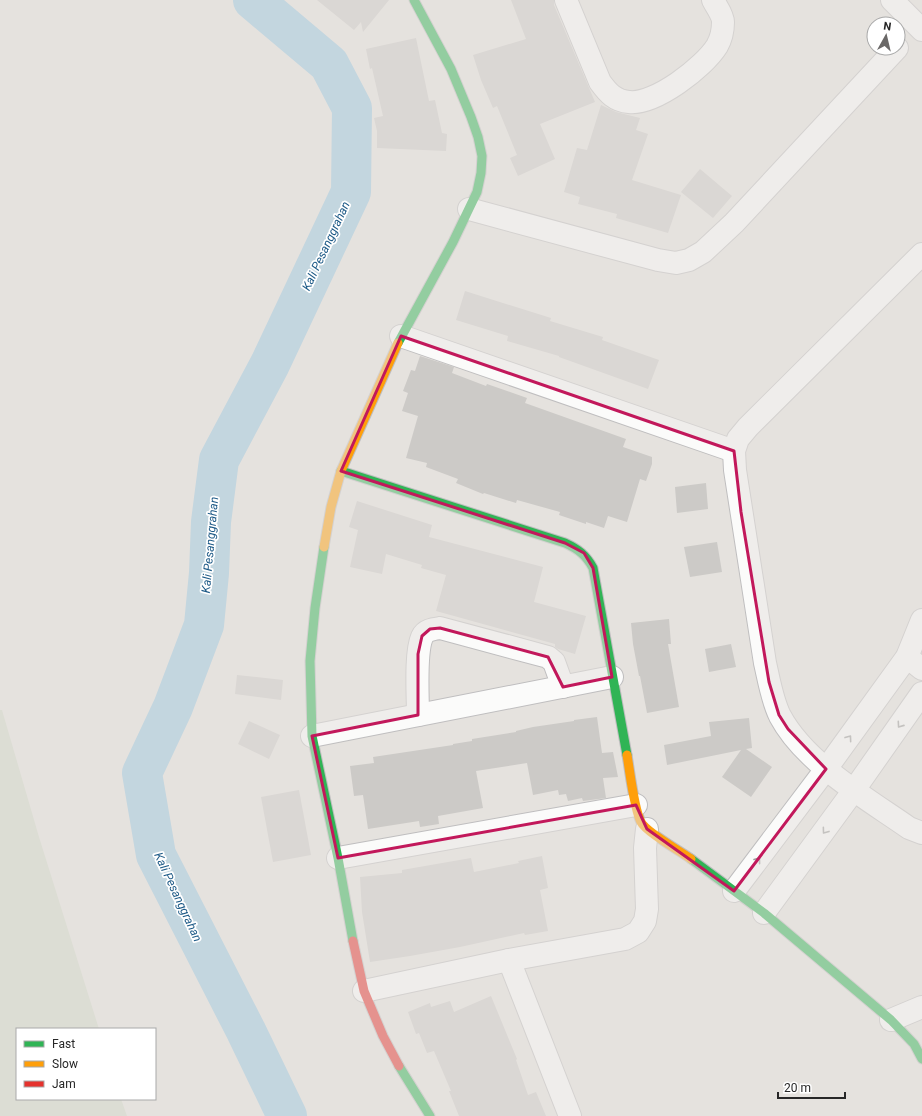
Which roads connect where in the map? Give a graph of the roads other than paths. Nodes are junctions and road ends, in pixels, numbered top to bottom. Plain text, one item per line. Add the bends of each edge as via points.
1 (414, 0) edge
2 (566, 0) edge
3 (713, 0) edge
4 (892, 0) edge
5 (920, 26) edge
6 (906, 40) edge
7 (891, 56) edge
8 (469, 209) junction
9 (922, 254) edge
10 (401, 336) junction
11 (734, 451) junction
12 (341, 471) junction
13 (922, 620) edge
14 (915, 663) edge
15 (612, 677) junction
16 (563, 686) junction
17 (922, 693) edge
18 (418, 715) junction
19 (312, 736) junction
20 (826, 769) junction
21 (854, 790) junction
22 (636, 805) junction
23 (647, 830) junction
24 (922, 833) edge
25 (338, 858) junction
26 (734, 891) junction
27 (764, 913) junction
28 (509, 960) junction
29 (364, 991) junction
30 (922, 1007) edge
31 (891, 1020) junction
32 (922, 1059) edge
33 (430, 1116) edge
34 (570, 1116) edge

1 - 8 street via 451,69 478,137 482,156 481,173 477,192
2 - 3 street via 600,82 608,94 618,100 630,102 646,100 662,92 684,79 708,58 718,45 723,20
4 - 5 street
5 - 6 street
7 - 8 street via 734,223 703,252 690,260 658,260
8 - 10 street
9 - 11 street via 748,427 738,439
10 - 11 street
10 - 12 street
11 - 20 street via 741,512 771,689 779,715 788,729
12 - 15 street via 578,548 593,568
12 - 19 street via 329,514 315,608 310,661
13 - 14 street
20 -> 14 street
15 - 16 street
15 - 22 street
16 - 18 street
16 - 18 street via 554,662 548,656 440,628 430,629 422,636 418,654
17 -> 21 street
18 - 19 street
19 - 25 street
20 - 21 street
26 -> 20 street
21 - 24 street via 910,828
21 -> 27 street
22 - 23 street
22 - 25 street
23 - 26 street via 678,849
23 - 28 street via 647,908 645,921 638,932 625,939
25 - 29 street
26 - 27 street
27 - 31 street
28 - 29 street
28 - 34 street
29 - 33 street via 382,1036
30 - 31 street
31 - 32 street via 914,1044

